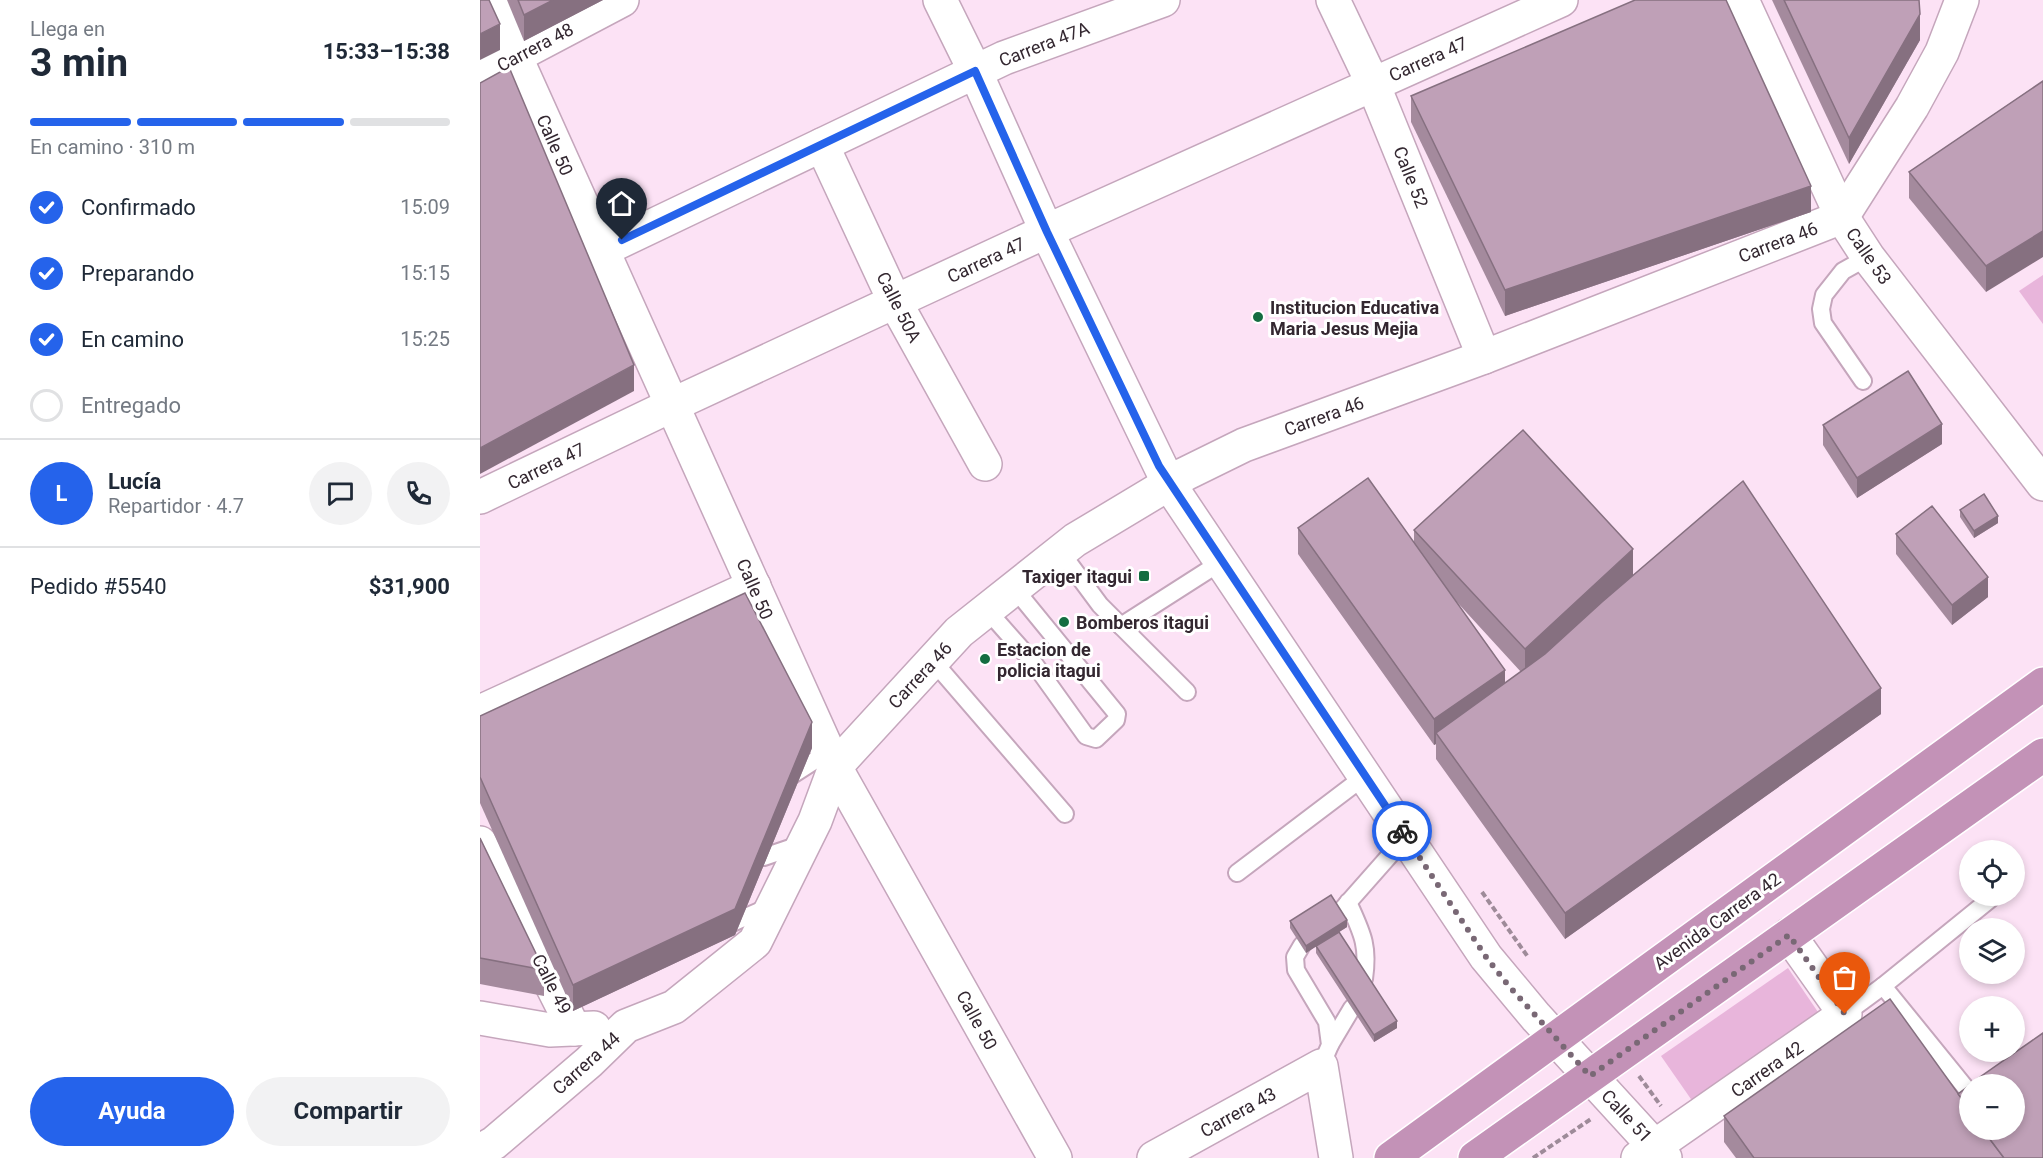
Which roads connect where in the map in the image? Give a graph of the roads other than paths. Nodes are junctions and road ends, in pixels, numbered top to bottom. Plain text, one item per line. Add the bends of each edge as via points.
1 (493, 0) edge
2 (622, 0) edge
3 (940, 0) edge
4 (1163, 0) edge
5 (1332, 0) edge
6 (1742, 0) edge
7 (1962, 0) edge
8 (1544, 4) edge
9 (516, 58) junction
10 (975, 71) junction
11 (480, 75) edge
12 (1373, 84) junction
13 (822, 144) junction
14 (1842, 217) junction
15 (1047, 232) junction
16 (602, 250) junction
17 (1868, 257) junction
18 (895, 302) junction
19 (1484, 357) junction
20 (1863, 381) dead end
21 (672, 405) junction
22 (985, 464) dead end
23 (1169, 484) junction
24 (2043, 484) edge
25 (480, 497) edge
26 (1060, 551) junction
27 (1221, 562) junction
28 (754, 586) junction
29 (1014, 588) junction
30 (987, 610) junction
31 (1121, 626) junction
32 (933, 661) junction
33 (2043, 684) edge
34 (1187, 692) dead end
35 (480, 712) edge
36 (2043, 755) edge
37 (832, 759) junction
38 (1365, 776) junction
39 (773, 788) edge
40 (1065, 814) dead end
41 (735, 836) edge
42 (1406, 837) junction
43 (805, 842) junction
44 (480, 843) edge
45 (1237, 873) dead end
46 (775, 904) junction
47 (1982, 906) edge
48 (710, 933) edge
49 (1789, 935) junction
50 (755, 942) joint
51 (1302, 945) edge
52 (1364, 979) edge
53 (1883, 986) junction
54 (1352, 1008) edge
55 (1845, 1014) junction
56 (480, 1018) edge
57 (626, 1026) junction
58 (574, 1029) junction
59 (1556, 1038) junction
60 (1326, 1055) junction
61 (1590, 1076) junction
62 (1959, 1080) edge
63 (480, 1151) edge
64 (1653, 1154) edge
65 (1055, 1158) edge
66 (1154, 1158) edge
67 (1336, 1158) edge
68 (1391, 1158) edge
69 (1475, 1158) edge

1 - 9 street, Calle 50
2 - 9 street, Carrera 48
3 - 10 street, Calle 51
4 - 10 street, Carrera 47A
5 - 12 street, Calle 52
6 - 14 street, Calle 53
7 - 14 street, Carrera 46 via 1912,107
8 - 12 street, Carrera 47
9 - 11 street, Carrera 48
9 - 16 street, Calle 50
10 - 13 street, Carrera 47A
10 - 15 street, Calle 51
12 - 15 street, Carrera 47
12 - 19 street, Calle 52
13 - 16 street, Carrera 47A
13 - 18 street, Calle 50A
14 - 17 street, Calle 53
14 - 19 street, Carrera 46
15 - 18 street, Carrera 47
15 - 23 street, Calle 51
16 - 21 street, Calle 50
17 - 20 lane via 1843,271 1824,295 1821,309 1823,323
17 - 24 street, Calle 53
18 - 21 street, Carrera 47
18 - 22 street, Calle 50A
19 - 23 street, Carrera 46 via 1244,445
21 - 25 street, Carrera 47
21 - 28 street, Calle 50
23 - 26 street, Carrera 46
23 - 27 street, Calle 51
26 - 29 street, Carrera 46
26 - 31 lane via 1100,605
27 - 31 lane
27 - 38 street, Calle 51
28 - 35 street
28 - 37 street, Calle 50
29 - 30 street, Carrera 46
29 - 30 lane via 1117,714 1116,720 1096,739 1086,736 1033,662
30 - 32 street, Carrera 46 via 959,632
31 - 34 lane
32 - 37 street, Carrera 46
32 - 40 lane
33 - 59 highway, Avenida Carrera 42
36 - 49 highway
37 - 39 lane
37 - 43 street, Carrera 46 via 815,821
37 - 65 street, Calle 50
38 - 42 street, Calle 51
38 - 45 lane
41 - 43 lane via 747,852 764,857
42 - 52 lane via 1343,908 1365,939
42 - 59 street, Calle 51 via 1486,957
43 - 46 street, Carrera 46
44 - 58 street, Calle 49
46 - 48 lane
46 - 50 street, Carrera 46
47 - 53 lane
49 - 55 street
49 - 61 highway
50 - 57 street, Carrera 44 via 674,1007
51 - 60 lane via 1295,957 1296,970 1327,1022
53 - 55 lane
53 - 62 lane
54 - 60 lane
55 - 64 street, Carrera 42
56 - 58 street via 549,1030
57 - 58 street
57 - 63 street, Carrera 44 via 589,1062
59 - 61 street, Calle 51
59 - 68 highway, Avenida Carrera 42
60 - 66 street, Carrera 43
60 - 67 street
61 - 64 street, Calle 51
61 - 69 highway

